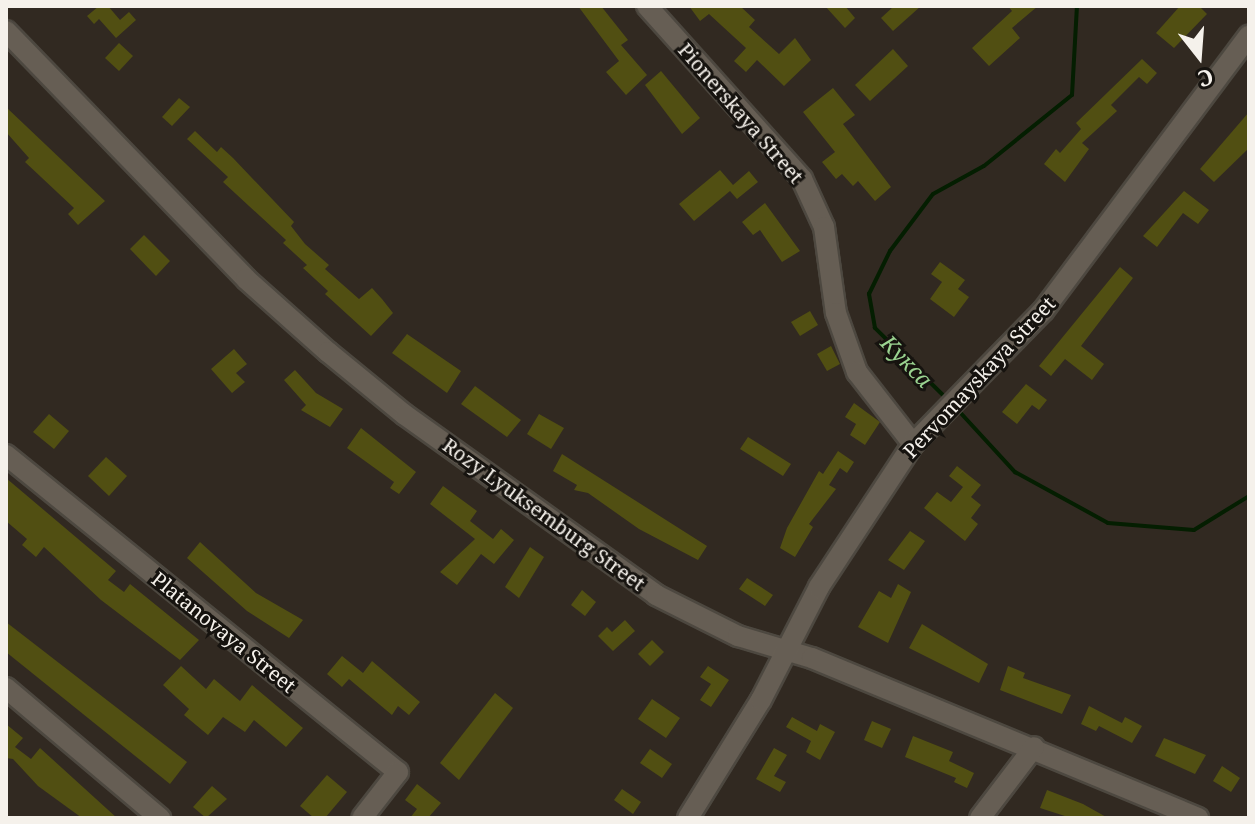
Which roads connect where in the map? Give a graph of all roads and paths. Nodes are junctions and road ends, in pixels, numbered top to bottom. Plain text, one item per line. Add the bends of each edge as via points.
1 (647, 6) edge
2 (6, 31) edge
3 (1244, 42) edge
4 (1249, 69) edge
5 (913, 444) junction
6 (6, 455) edge
7 (788, 650) junction
8 (6, 688) edge
9 (1034, 747) junction
10 (160, 818) edge
11 (362, 818) edge
12 (688, 818) edge
13 (980, 818) edge
14 (1198, 818) edge

1 - 5 street, Pionerskaya Street via 802,179 824,227 836,313 857,372
2 - 7 street, Rozy Lyuksemburg Street via 246,279 405,415 656,595 738,636
3 - 4 street
3 - 5 street, Pervomayskaya Street via 1043,311
5 - 7 street, Pervomayskaya Street via 819,587
6 - 11 street, Platanovaya Street via 398,772
7 - 9 street, Rozy Lyuksemburg Street
7 - 12 street, Pervomayskaya Street
8 - 10 street
9 - 13 street
9 - 14 street, Rozy Lyuksemburg Street

